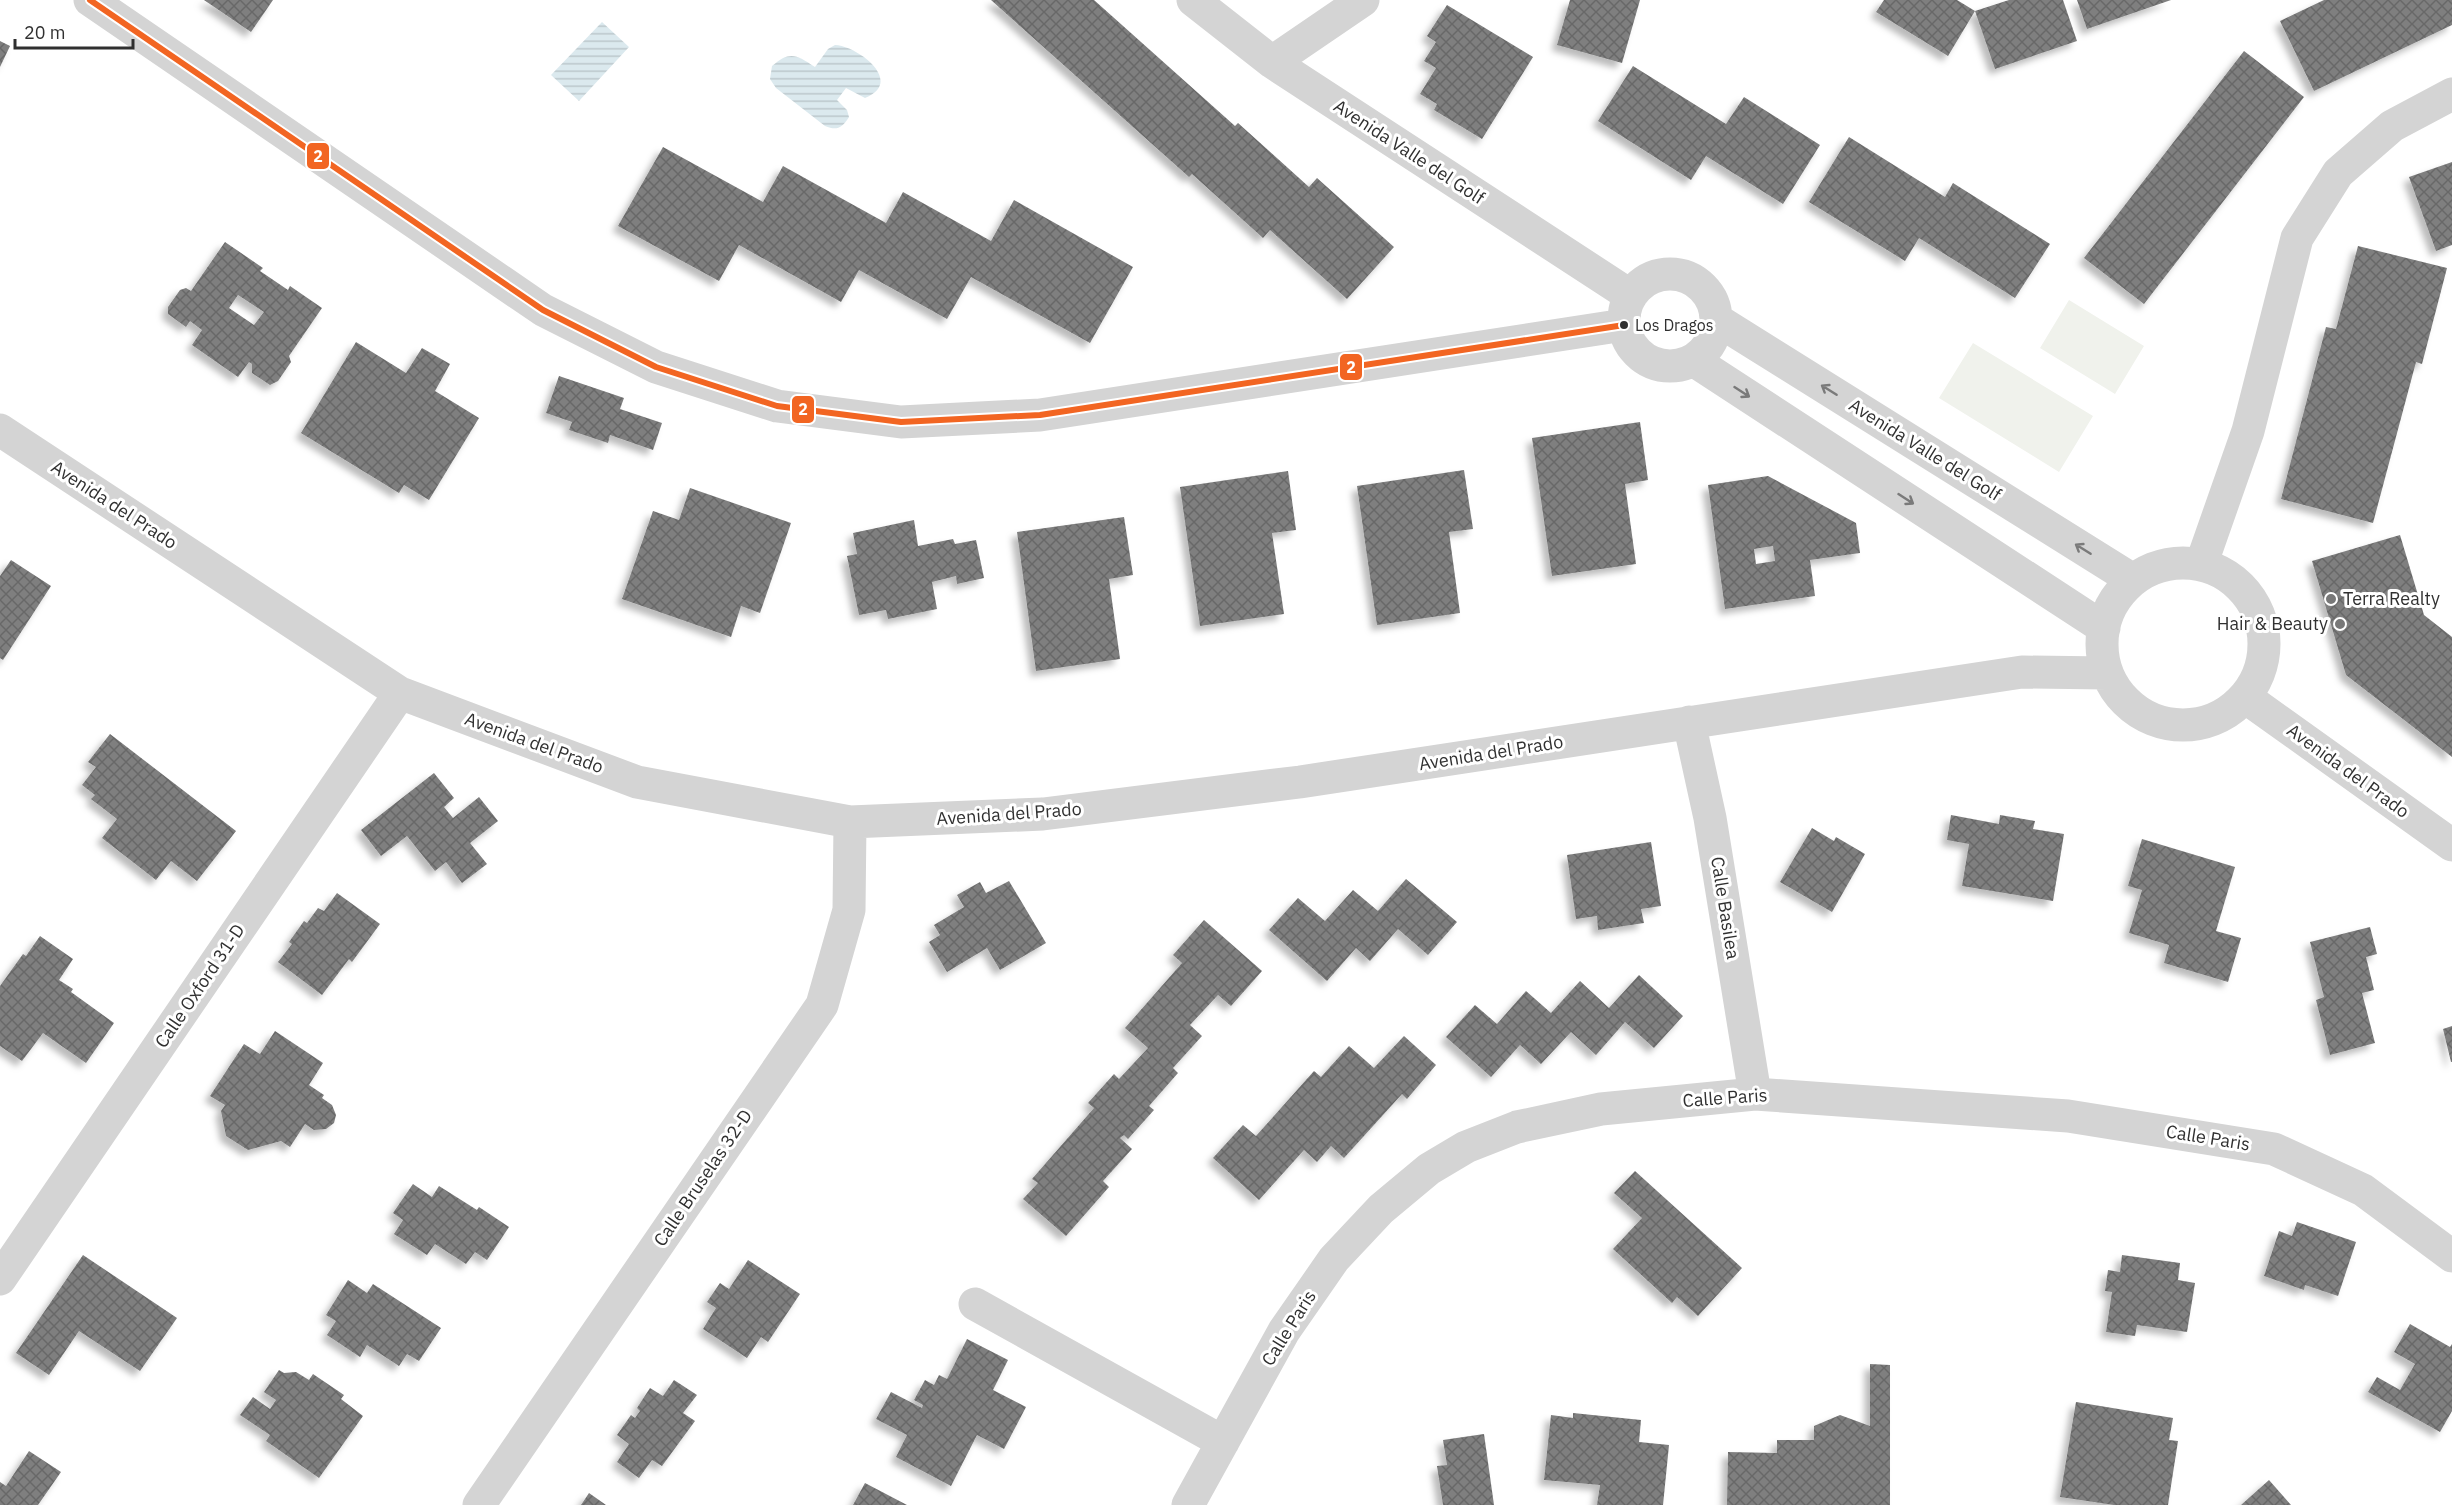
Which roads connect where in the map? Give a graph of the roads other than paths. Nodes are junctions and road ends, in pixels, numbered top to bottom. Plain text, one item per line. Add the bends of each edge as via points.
1 (90, 0) edge
2 (1194, 0) edge
3 (1363, 0) edge
4 (1272, 62) junction
5 (2452, 94) edge
6 (1627, 310) junction
7 (1717, 320) junction
8 (1694, 360) junction
9 (0, 430) edge
10 (2201, 565) junction
11 (2133, 580) junction
12 (2104, 628) junction
13 (2107, 673) junction
14 (400, 693) junction
15 (2245, 697) junction
16 (1689, 723) junction
17 (850, 822) junction
18 (2452, 845) edge
19 (1755, 1094) junction
20 (2452, 1257) edge
21 (0, 1280) edge
22 (975, 1304) dead end
23 (1223, 1443) junction
24 (479, 1505) edge
25 (1188, 1505) edge

1 - 6 street via 543,310 656,368 777,406 901,422 1040,415
2 - 4 street, Avenida Valle del Golf
3 - 4 street
4 - 6 street, Avenida Valle del Golf
5 - 10 street via 2392,126 2338,173 2297,238 2248,431
6 - 7 street via 1648,279 1671,273 1695,280 1711,297
6 - 8 street via 1630,342 1641,357 1658,365 1676,366
7 - 8 street via 1706,350
11 -> 7 street, Avenida Valle del Golf
8 -> 12 street
9 - 14 street, Avenida del Prado
10 - 11 street via 2177,563
10 - 15 street via 2217,570 2244,590 2260,619 2264,652 2261,668
11 - 12 street via 2114,602
12 - 13 street via 2102,650
13 - 15 street via 2124,700 2152,720 2185,725 2218,717
13 - 16 street, Avenida del Prado via 2022,672
14 - 17 street, Avenida del Prado via 637,782
14 - 21 street, Calle Oxford 31-D
15 - 18 street, Avenida del Prado
16 - 17 street, Avenida del Prado via 1300,782 1043,814
16 - 19 street, Calle Basilea via 1710,818
17 - 24 street, Calle Bruselas 32-D via 849,910 822,1005
19 - 20 street, Calle Paris via 2068,1116 2274,1149 2363,1190
19 - 23 street, Calle Paris via 1601,1109 1516,1127 1466,1147 1429,1169 1382,1209 1334,1259 1284,1331
22 - 23 street
23 - 25 street, Calle Paris

